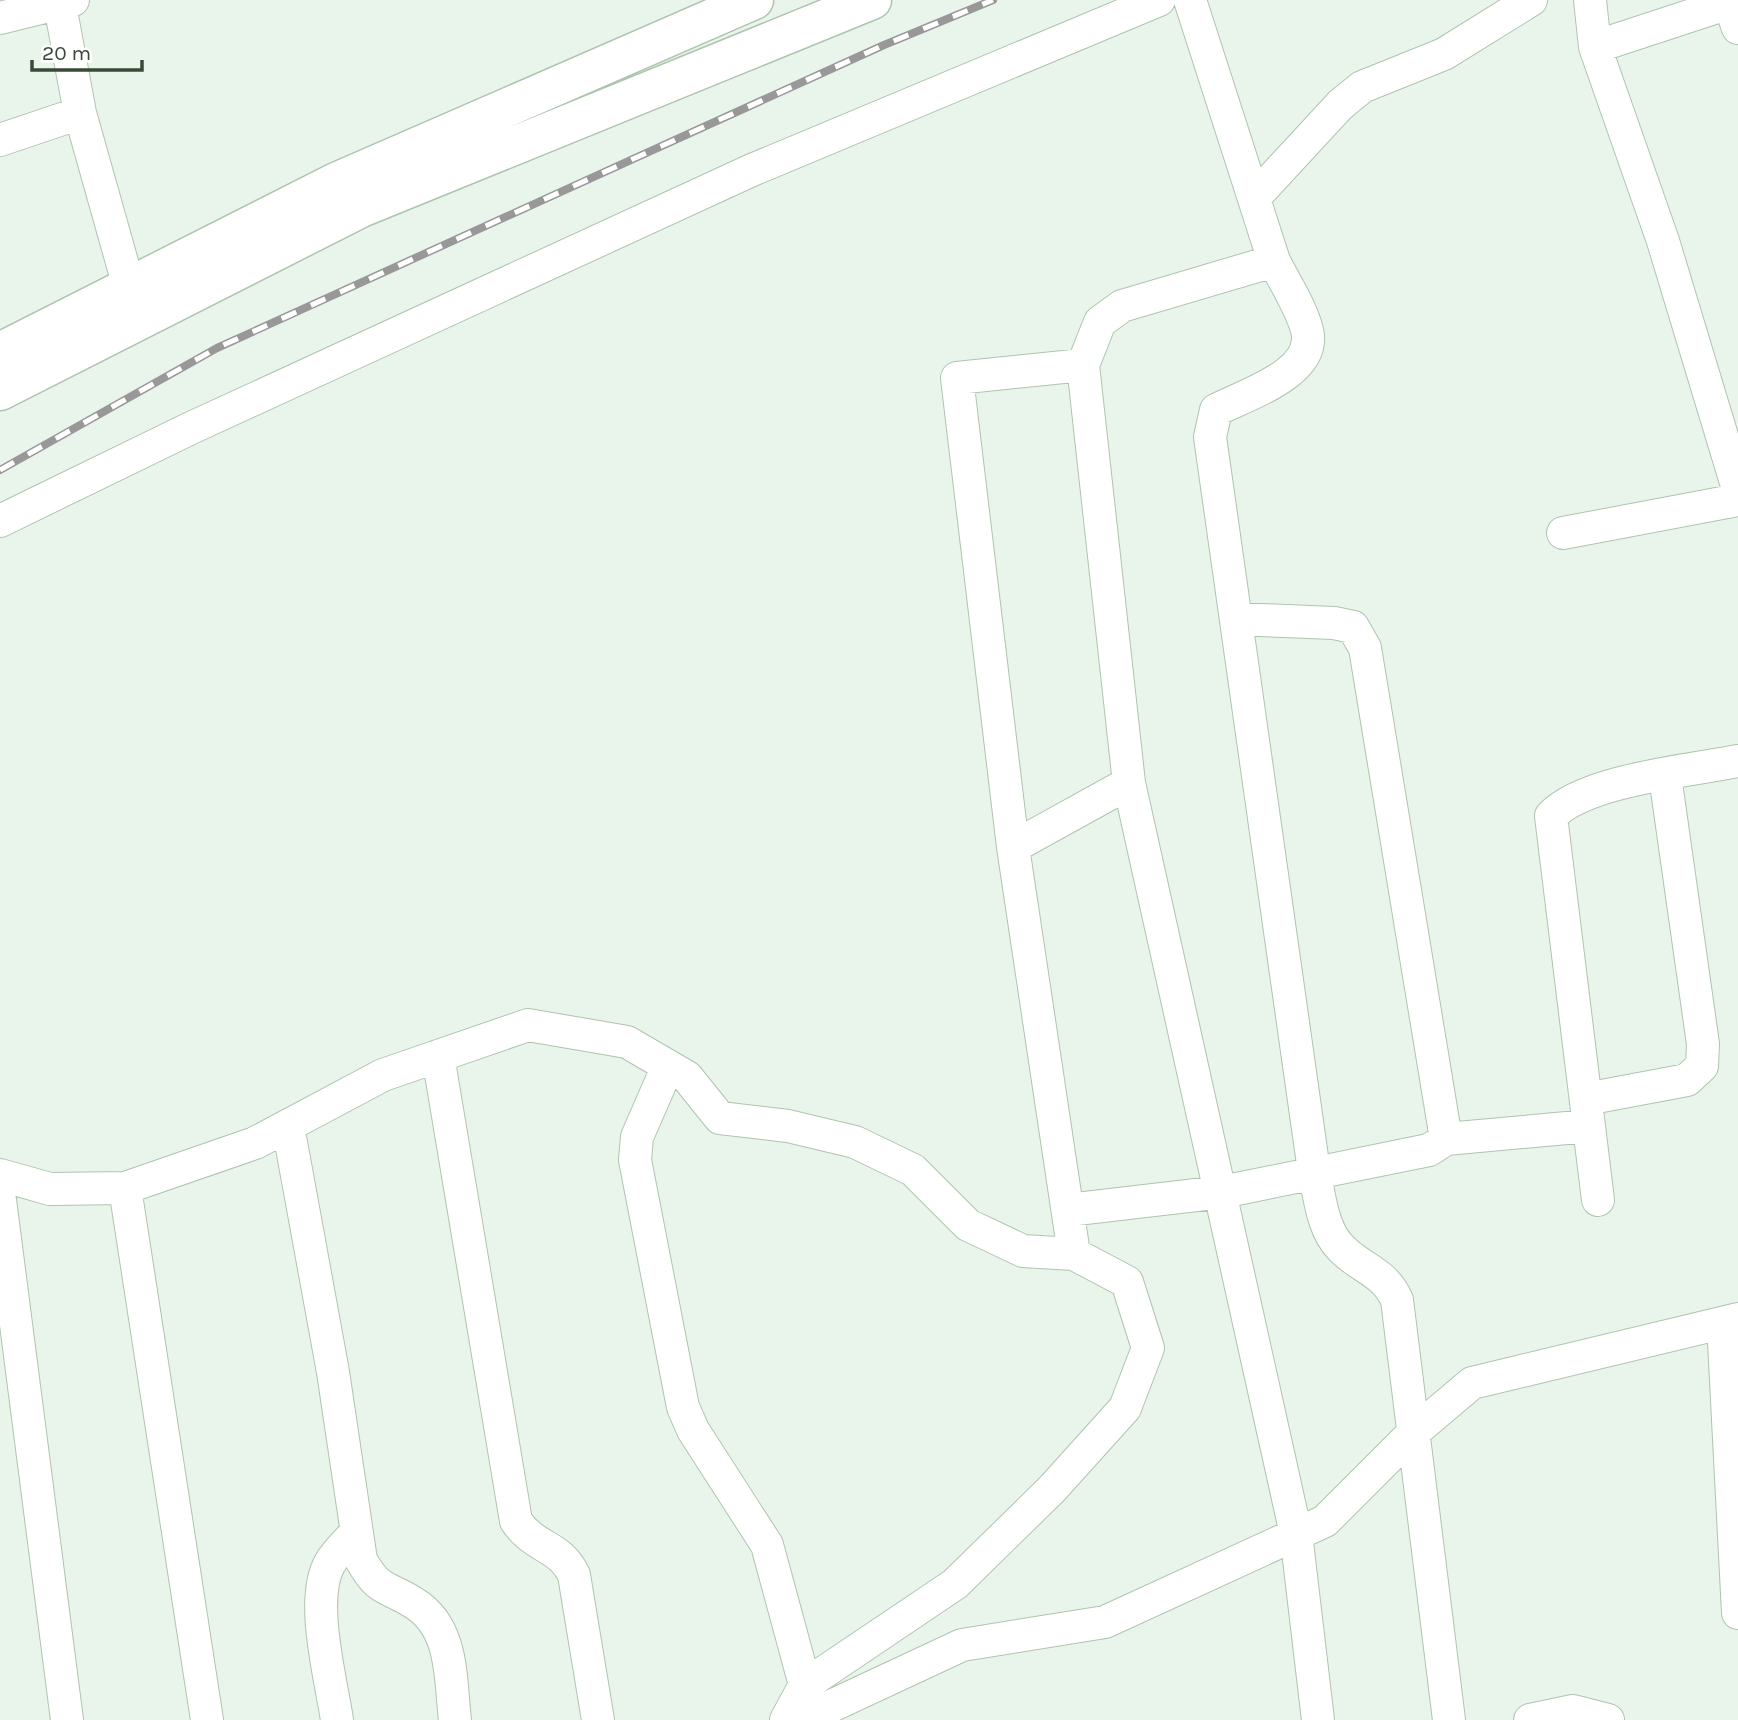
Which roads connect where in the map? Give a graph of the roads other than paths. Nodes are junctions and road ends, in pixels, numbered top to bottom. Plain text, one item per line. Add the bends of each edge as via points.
1 (754, 0) edge
2 (872, 0) edge
3 (1159, 0) edge
4 (1190, 0) edge
5 (1531, 0) edge
6 (1590, 0) edge
7 (64, 1) edge
8 (1735, 12) edge
9 (0, 18) edge
10 (1595, 47) junction
11 (80, 113) junction
12 (0, 140) edge
13 (1254, 198) junction
14 (1274, 261) junction
15 (129, 287) junction
16 (0, 352) edge
17 (1083, 365) junction
18 (0, 391) edge
19 (1738, 489) edge
20 (1738, 500) edge
21 (0, 521) edge
22 (1563, 533) dead end
23 (1236, 619) junction
24 (1738, 761) edge
25 (1665, 776) junction
26 (1129, 783) junction
27 (1013, 847) junction
28 (438, 1056) junction
29 (668, 1066) junction
30 (1588, 1113) junction
31 (288, 1126) junction
32 (1446, 1139) junction
33 (1314, 1171) junction
34 (0, 1175) edge
35 (125, 1188) junction
36 (1222, 1192) junction
37 (0, 1200) edge
38 (1598, 1200) dead end
39 (1068, 1210) junction
40 (1074, 1254) junction
41 (1731, 1321) edge
42 (1414, 1432) junction
43 (355, 1533) junction
44 (1296, 1534) junction
45 (1738, 1613) edge
46 (805, 1685) junction
47 (66, 1720) edge
48 (208, 1720) edge
49 (337, 1720) edge
50 (455, 1720) edge
51 (598, 1720) edge
52 (786, 1720) edge
53 (812, 1720) edge
54 (1318, 1720) edge
55 (1449, 1720) edge
56 (1530, 1720) edge
57 (1608, 1720) edge

1 - 15 street via 336,182
2 - 18 street via 361,208
3 - 21 street via 752,170
4 - 13 street
5 - 13 street via 1444,54 1362,87
6 - 10 street
7 - 9 street
7 - 11 street
8 - 10 street
10 - 19 street via 1663,241
11 - 12 street
11 - 15 street
13 - 14 street
14 - 17 street via 1122,306 1100,322
14 - 23 street via 1307,331 1307,349 1293,371 1216,410 1210,437
15 - 16 street
17 - 26 street
17 - 27 street via 957,378
20 - 22 street
23 - 32 street via 1353,627 1365,648
23 - 33 street
24 - 25 street
25 - 30 street via 1703,1044 1702,1066 1687,1080
25 - 30 street via 1594,790 1564,802 1551,816
26 - 27 street
26 - 36 street
27 - 39 street
28 - 29 street via 528,1025 627,1042
28 - 31 street via 383,1075
28 - 51 street via 516,1521 528,1538 565,1558 574,1575
29 - 40 street via 687,1077 720,1118 788,1126 855,1142 913,1170 968,1225 1023,1251
29 - 46 street via 637,1137 635,1160 683,1407 767,1545
30 - 32 street
30 - 38 street
31 - 35 street via 255,1143
31 - 43 street via 333,1371
32 - 33 street via 1429,1150
33 - 36 street
33 - 42 street via 1329,1234 1342,1250 1390,1284 1397,1300
34 - 35 street via 50,1189
35 - 48 street
36 - 39 street
36 - 44 street
37 - 47 street
39 - 40 street
40 - 46 street via 1127,1282 1148,1348 1125,1408 1052,1489 955,1584
41 - 42 street via 1472,1383
41 - 45 street
42 - 44 street via 1325,1521
42 - 55 street
43 - 49 street via 330,1563 322,1582
43 - 50 street via 361,1560 374,1582 415,1604 445,1637
44 - 53 street via 1105,1622 962,1645
44 - 54 street
46 - 52 street
56 - 57 street via 1573,1711

